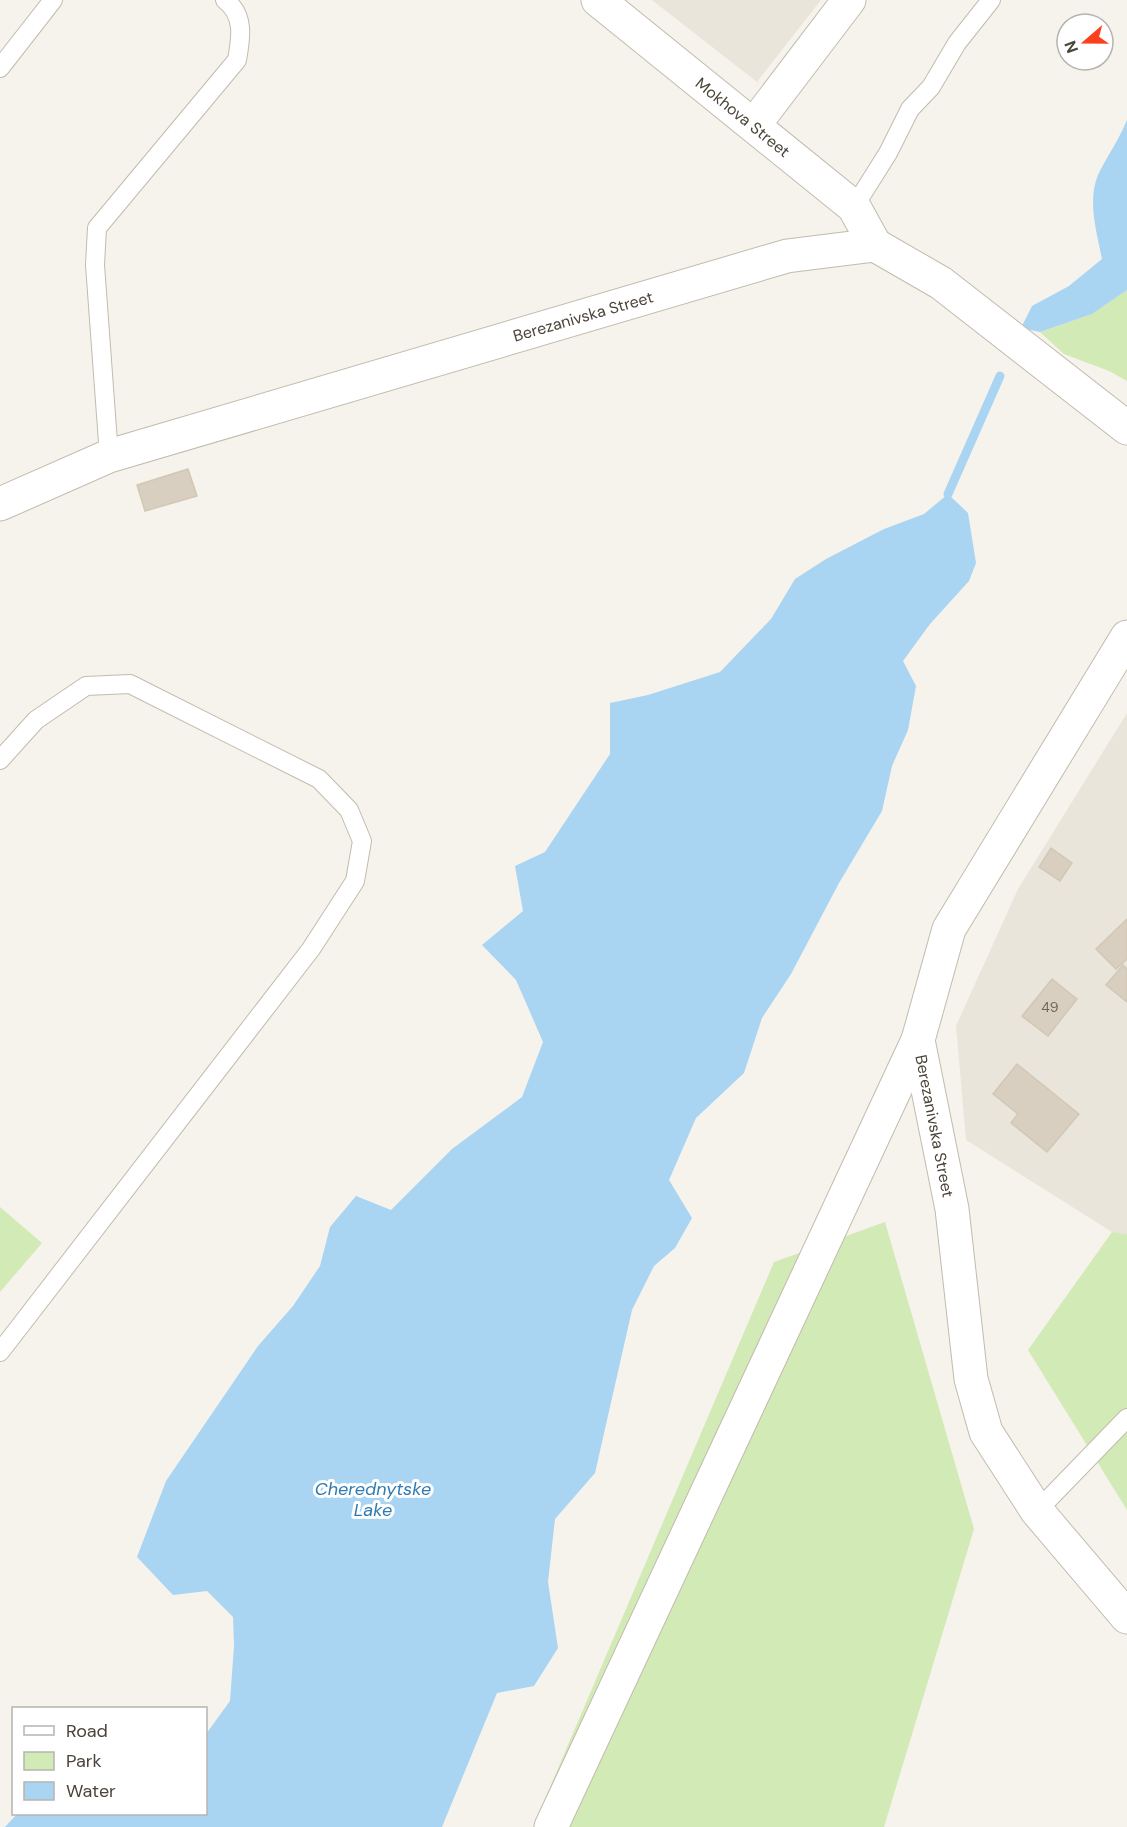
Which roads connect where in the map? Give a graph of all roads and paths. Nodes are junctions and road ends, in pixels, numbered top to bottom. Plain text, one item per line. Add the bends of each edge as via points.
1 (52, 0) edge
2 (225, 0) edge
3 (598, 0) edge
4 (849, 0) edge
5 (990, 0) edge
6 (0, 68) edge
7 (754, 125) junction
8 (854, 207) junction
9 (875, 245) junction
10 (1127, 428) edge
11 (109, 456) junction
12 (0, 504) edge
13 (1127, 637) edge
14 (0, 760) edge
15 (918, 1040) junction
16 (0, 1352) edge
17 (1127, 1418) edge
18 (1037, 1512) junction
19 (1127, 1617) edge
20 (551, 1827) edge

1 - 6 lane
2 - 11 lane via 234,7 242,33 237,60 97,228 95,265
3 - 7 street, Mokhova Street
4 - 7 street
5 - 8 lane via 957,43 931,87 910,109
7 - 8 street, Mokhova Street
8 - 9 street, Mokhova Street
9 - 10 street via 941,283
9 - 11 street, Berezanivska Street via 787,256
11 - 12 street, Berezanivska Street
13 - 15 street, Berezanivska Street via 949,929
14 - 16 lane via 36,720 86,686 130,684 319,779 349,810 362,841 355,881 311,949
15 - 18 street, Berezanivska Street via 952,1209 971,1379 986,1432
15 - 20 street
17 - 18 lane
18 - 19 street, Berezanivska Street

